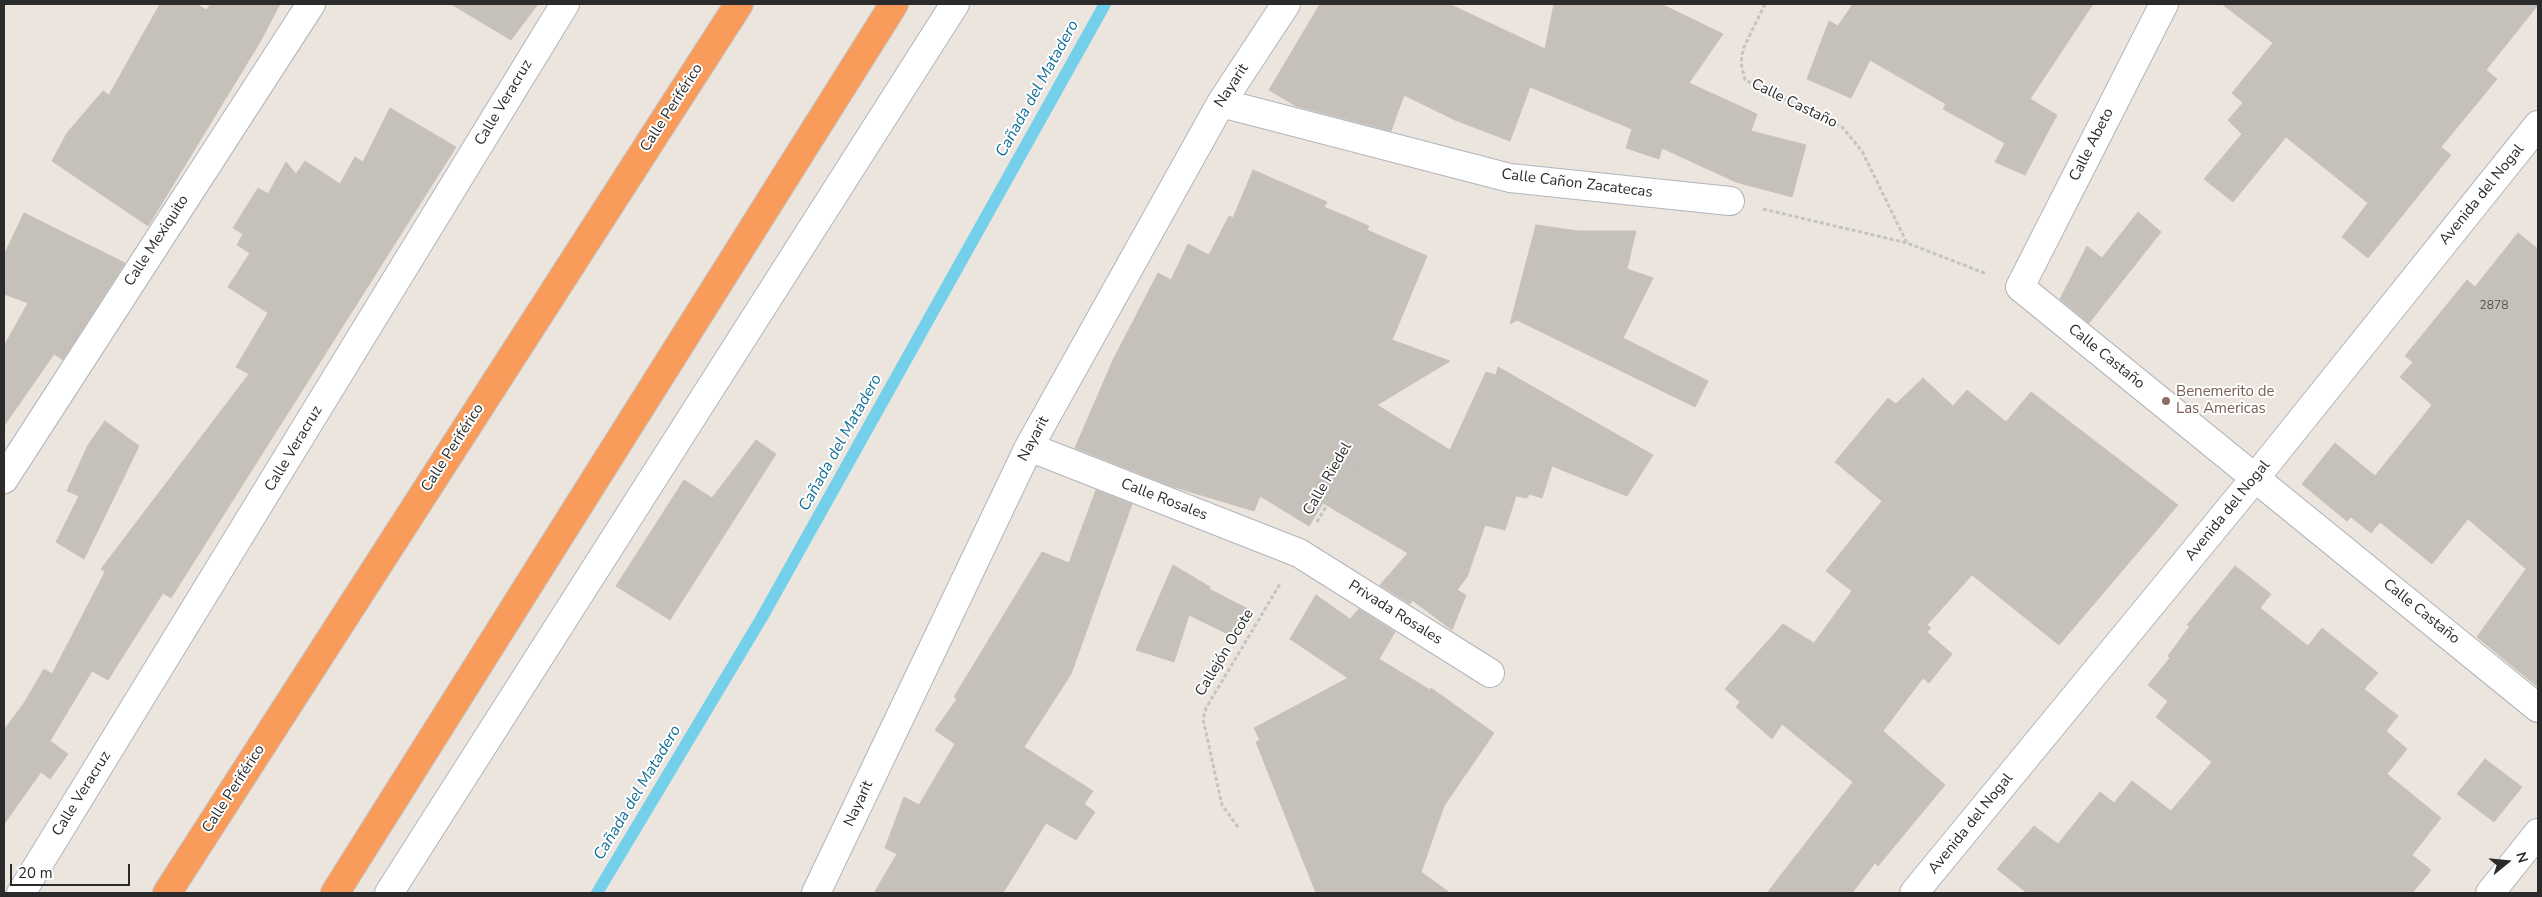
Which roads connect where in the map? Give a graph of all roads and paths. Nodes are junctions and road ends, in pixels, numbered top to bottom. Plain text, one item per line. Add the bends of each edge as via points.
1 (311, 4) edge
2 (565, 4) edge
3 (739, 4) edge
4 (894, 4) edge
5 (955, 4) edge
6 (1286, 4) edge
7 (1765, 4) edge
8 (2164, 4) edge
9 (1221, 103) junction
10 (2538, 125) edge
11 (1730, 201) joint
12 (1907, 243) junction
13 (2020, 287) junction
14 (1378, 416) dead end
15 (1029, 447) junction
16 (2255, 478) junction
17 (4, 479) edge
18 (1299, 553) junction
19 (1490, 673) dead end
20 (2538, 708) edge
21 (1238, 828) dead end
22 (2538, 833) edge
23 (21, 893) edge
24 (166, 893) edge
25 (335, 893) edge
26 (389, 893) edge
27 (816, 893) edge
28 (1914, 893) edge
29 (2490, 893) edge

1 - 17 street, Calle Mexiquito
2 - 23 street, Calle Veracruz
3 - 24 highway, Calle Periférico
4 - 25 highway
5 - 26 street
6 - 9 street, Nayarit
7 - 12 path, Calle Castaño via 1742,49 1745,80 1842,127 1862,150
8 - 13 street, Calle Abeto
9 - 11 street, Calle Cañon Zacatecas via 1510,178
9 - 15 street, Nayarit
10 - 16 street, Avenida del Nogal
11 - 12 path
12 - 13 path
13 - 16 street, Calle Castaño
14 - 18 path, Calle Riedel
15 - 18 street, Calle Rosales
15 - 27 street, Nayarit
16 - 20 street, Calle Castaño
16 - 28 street, Avenida del Nogal
18 - 19 street, Privada Rosales
18 - 21 path, Callejón Ocote via 1206,708 1203,719 1222,804
22 - 29 street

